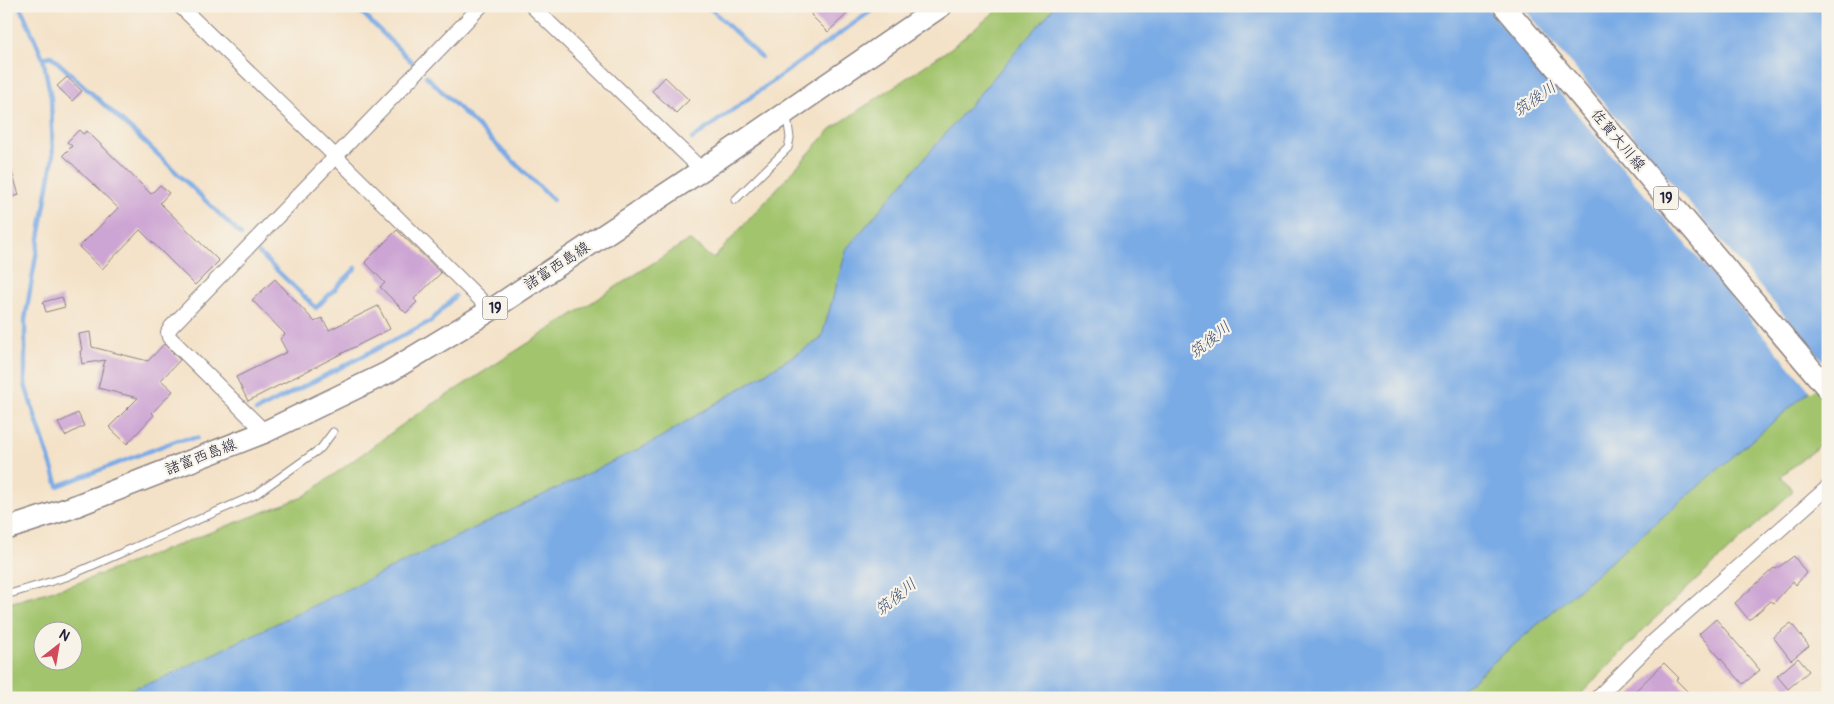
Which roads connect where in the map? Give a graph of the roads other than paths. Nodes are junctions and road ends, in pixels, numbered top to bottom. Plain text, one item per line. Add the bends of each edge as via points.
1 (180, 6) edge
2 (481, 6) edge
3 (532, 6) edge
4 (1504, 6) edge
5 (928, 10) edge
6 (786, 113) junction
7 (336, 157) junction
8 (702, 170) junction
9 (735, 200) dead end
10 (491, 310) junction
11 (1828, 389) edge
12 (265, 432) junction
13 (332, 432) dead end
14 (1828, 487) edge
15 (6, 528) edge
16 (6, 595) edge
17 (1597, 698) edge

1 - 7 street
2 - 7 street
3 - 8 street
4 - 11 main road, 佐賀大川線 / 19
5 - 6 main road, 諸富西島線 / 19
6 - 8 main road, 諸富西島線 / 19
6 - 9 lane via 790,138 788,148
7 - 10 street
7 - 12 street via 168,332 169,337
8 - 10 main road, 諸富西島線 / 19
10 - 12 main road, 諸富西島線 / 19 via 387,373
12 - 15 main road, 諸富西島線 / 19 via 70,508
13 - 16 lane via 321,448 255,495 66,576
14 - 17 street via 1654,641

